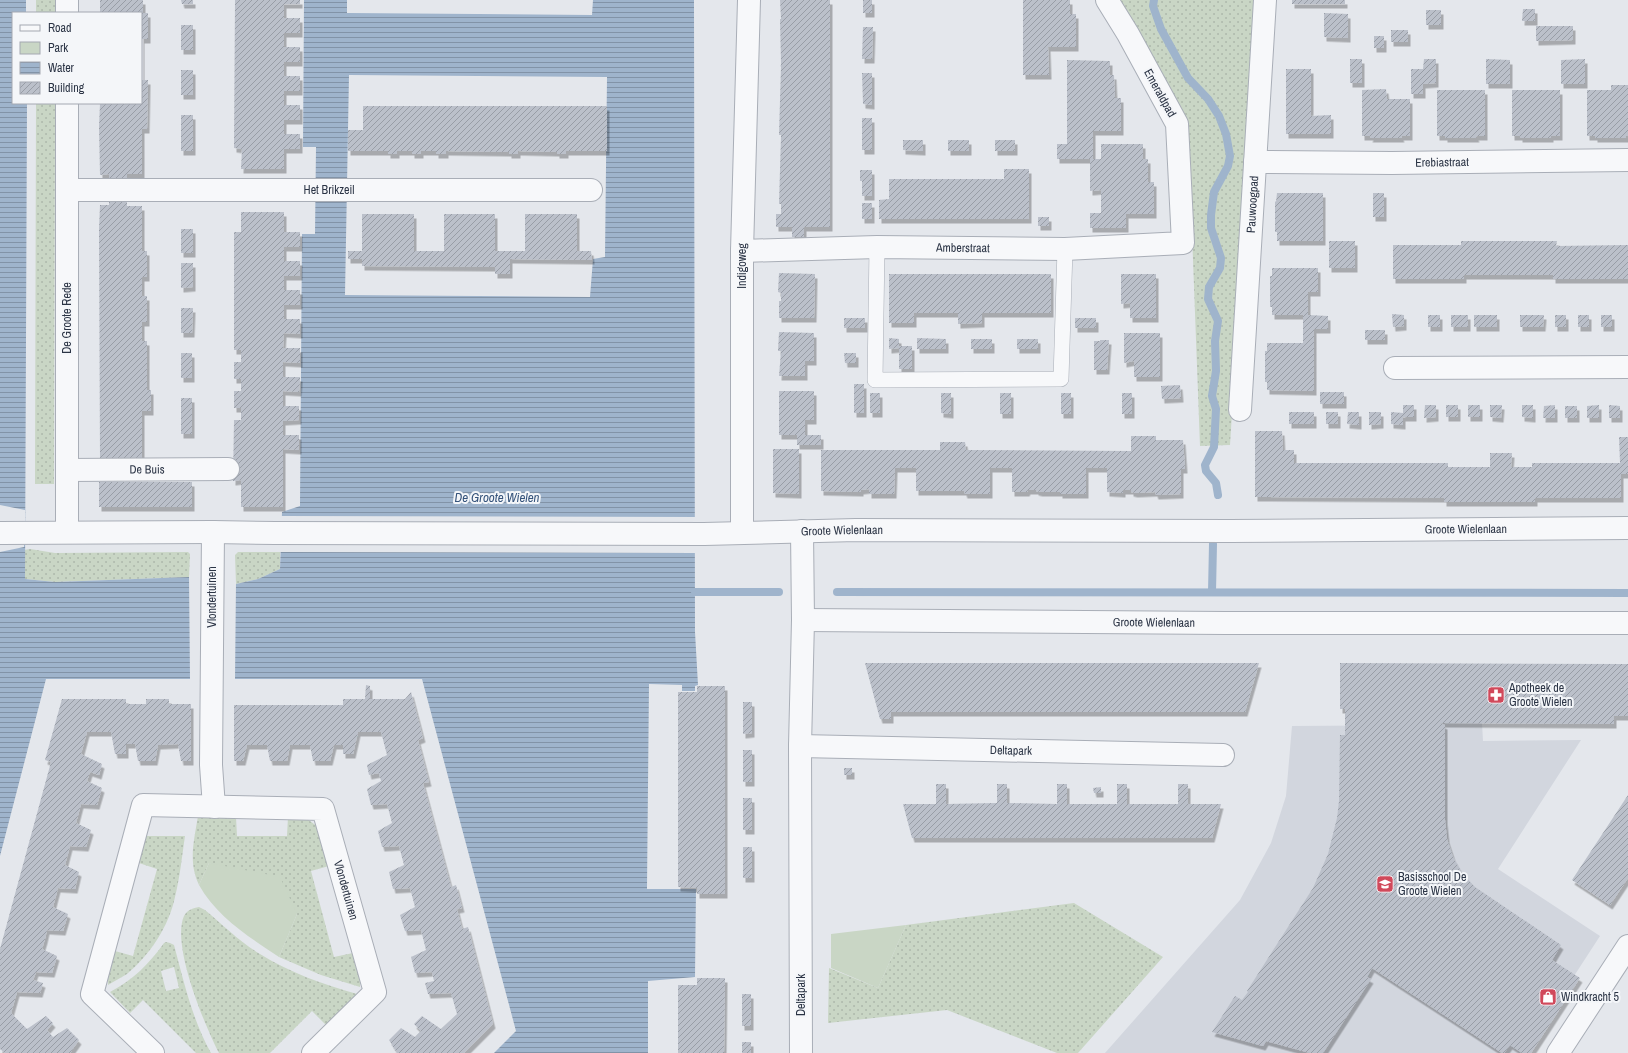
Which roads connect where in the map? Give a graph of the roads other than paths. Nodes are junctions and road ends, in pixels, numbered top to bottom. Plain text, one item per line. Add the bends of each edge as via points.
1 (67, 0) edge
2 (749, 0) edge
3 (1107, 0) edge
4 (1265, 0) edge
5 (67, 12) edge
6 (67, 104) edge
7 (1628, 160) edge
8 (1255, 162) junction
9 (67, 190) junction
10 (591, 190) dead end
11 (1183, 243) joint
12 (877, 247) junction
13 (1065, 248) junction
14 (742, 251) junction
15 (1628, 367) edge
16 (1395, 368) dead end
17 (1240, 410) dead end
18 (228, 469) dead end
19 (67, 470) junction
20 (1628, 528) edge
21 (802, 531) junction
22 (67, 532) junction
23 (213, 532) junction
24 (742, 532) junction
25 (0, 533) edge
26 (802, 620) junction
27 (1628, 623) edge
28 (800, 746) junction
29 (1223, 755) dead end
30 (214, 807) junction
31 (1628, 946) edge
32 (153, 1053) edge
33 (313, 1053) edge
34 (801, 1053) edge
35 (1558, 1053) edge

1 - 5 street
2 - 14 street, Indigoweg
3 - 11 street, Emeraldpad via 1177,124
4 - 8 street, Pauwoogpad
6 - 9 street, De Groote Rede
7 - 8 street, Erebiastraat
8 - 17 street, Pauwoogpad
9 - 10 street, Het Brikzeil
9 - 19 street, De Groote Rede
11 - 13 street, Amberstraat
12 - 13 street, Amberstraat
12 - 13 lane via 875,380 1061,378
12 - 14 street, Amberstraat
14 - 24 street, Indigoweg
15 - 16 street
18 - 19 street, De Buis
19 - 22 street, De Groote Rede
20 - 21 street, Groote Wielenlaan
21 - 24 street
21 - 26 street, Groote Wielenlaan
22 - 23 street
22 - 25 street
23 - 24 street
23 - 30 street, Vlondertuinen via 211,765
26 - 27 street, Groote Wielenlaan
26 - 28 street, Deltapark
28 - 29 street, Deltapark
28 - 34 street, Deltapark
30 - 32 street, Vlondertuinen via 143,805 92,994
30 - 33 street, Vlondertuinen via 323,810 375,992
31 - 35 street

